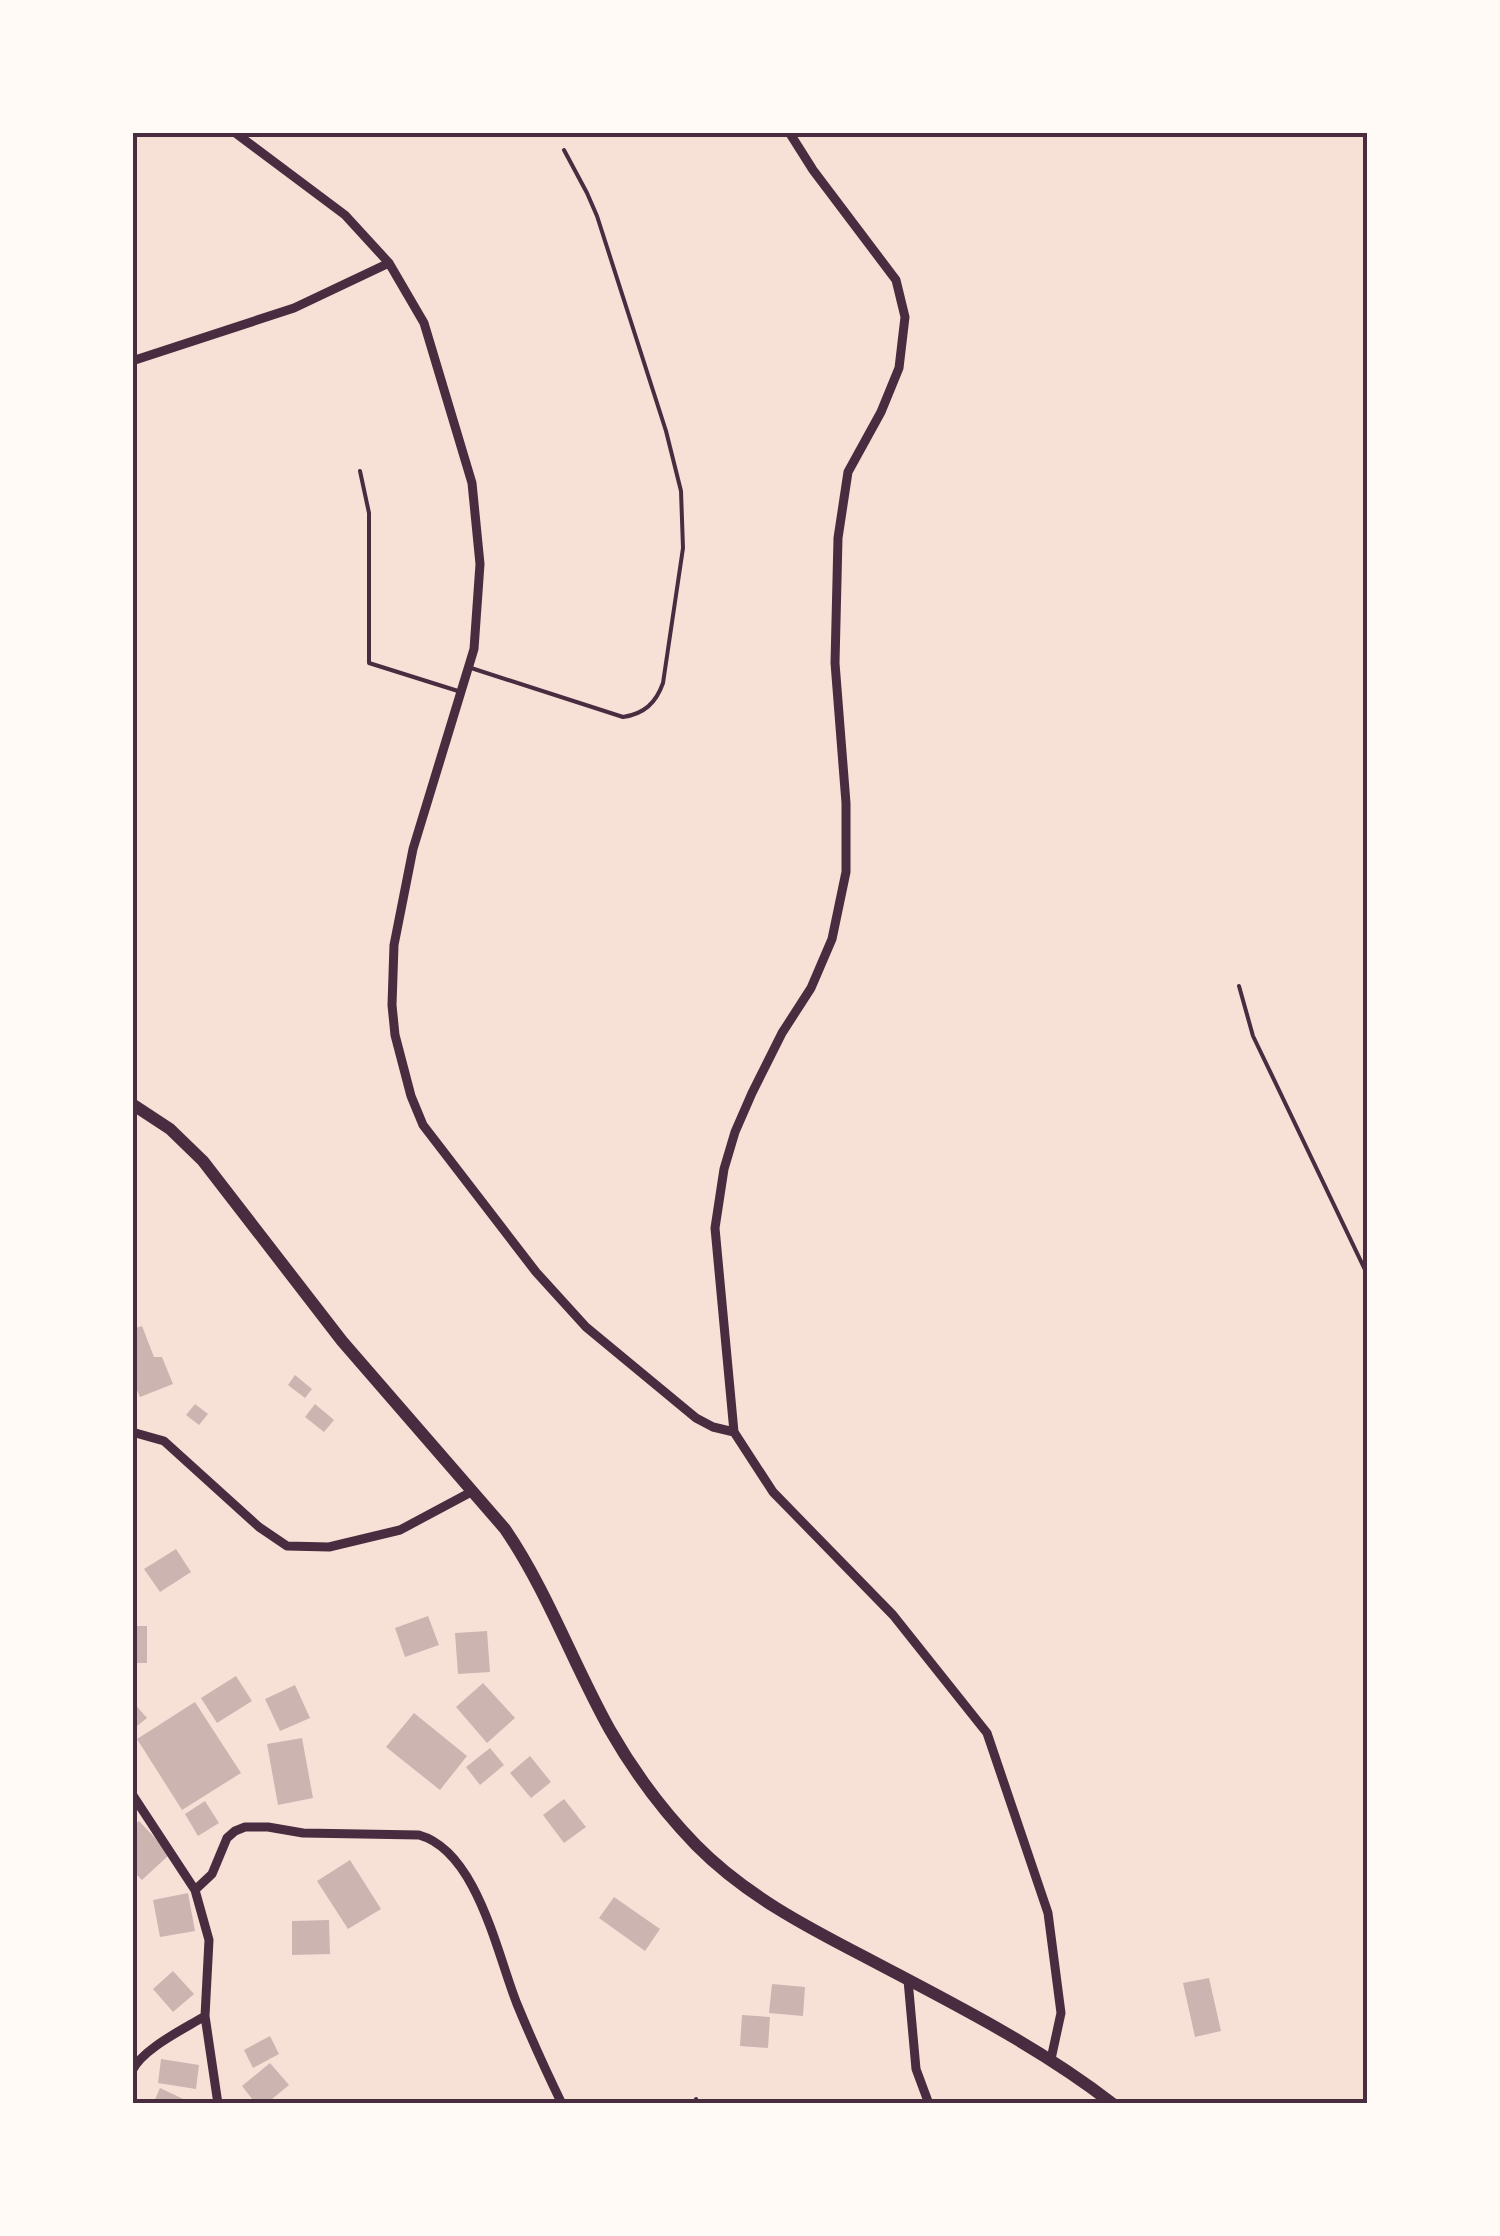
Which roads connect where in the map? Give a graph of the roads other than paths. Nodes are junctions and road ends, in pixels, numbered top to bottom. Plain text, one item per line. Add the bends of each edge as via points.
1 (234, 132) edge
2 (789, 132) edge
3 (564, 150) dead end
4 (389, 264) junction
5 (132, 361) edge
6 (360, 471) dead end
7 (468, 668) junction
8 (460, 692) junction
9 (1239, 986) dead end
10 (132, 1104) edge
11 (1368, 1276) edge
12 (132, 1432) edge
13 (734, 1432) junction
14 (473, 1491) junction
15 (132, 1794) edge
16 (196, 1890) junction
17 (908, 1980) junction
18 (205, 2016) junction
19 (1051, 2059) junction
20 (133, 2066) edge
21 (218, 2104) edge
22 (562, 2104) edge
23 (930, 2104) edge
24 (1113, 2104) edge

1 - 4 street via 345,215
2 - 13 street via 896,280 905,317 900,368 848,472 838,538 835,663 846,872 832,940 752,1094 724,1168 715,1228
3 - 7 lane via 597,216 681,491 683,548 663,683 647,708 623,717
4 - 5 street via 294,308
4 - 7 street via 424,324 472,483 480,592
6 - 8 lane via 369,514 370,663
7 - 8 street
8 - 13 street via 413,850 394,946 395,1035 410,1096 423,1126 586,1326 696,1418
9 - 11 lane via 1253,1036
10 - 14 main road via 202,1162 342,1341
12 - 14 street via 164,1441 287,1546 329,1547 400,1530
13 - 19 street via 773,1492 892,1615 987,1733 1048,1913 1060,2013
14 - 17 main road via 528,1562 610,1728 666,1813 757,1896
15 - 16 street
16 - 18 street via 209,1940
16 - 22 street via 212,1874 227,1838 244,1827 432,1839 474,1890
17 - 19 main road
17 - 23 street via 916,2068
18 - 20 street
18 - 21 street
19 - 24 main road

